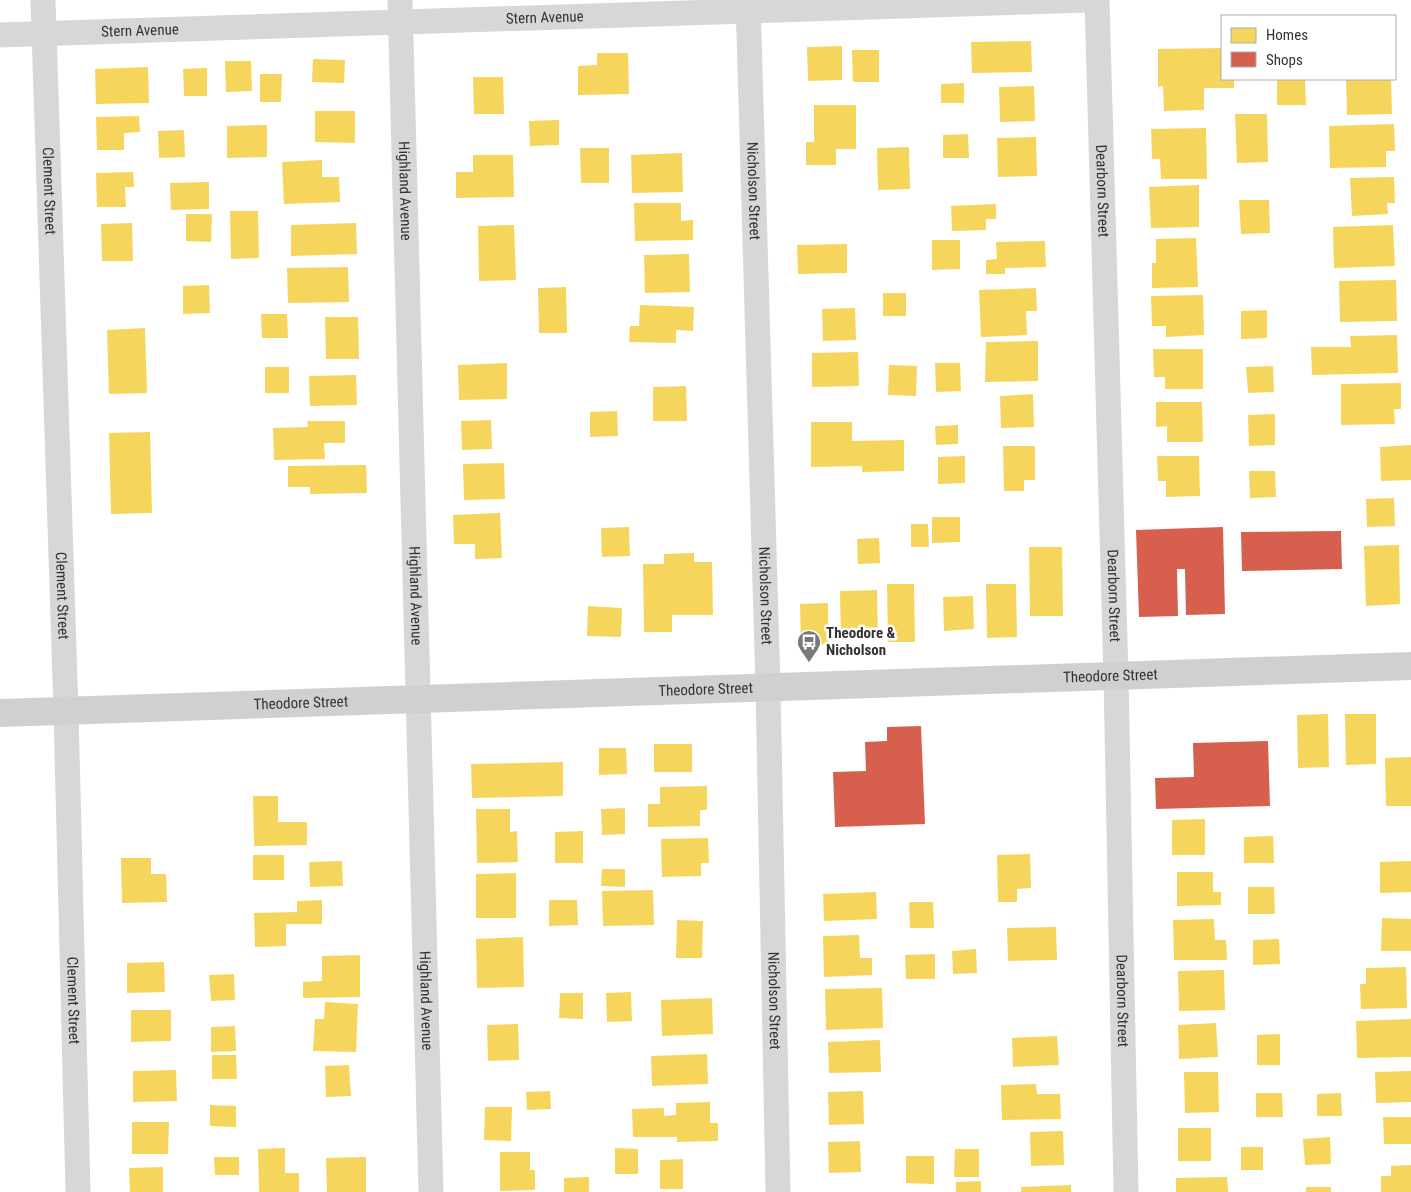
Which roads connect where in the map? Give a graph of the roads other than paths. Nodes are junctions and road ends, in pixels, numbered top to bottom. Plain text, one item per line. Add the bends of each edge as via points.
1 (43, 0) edge
2 (1089, 0) edge
3 (1097, 0) edge
4 (748, 5) edge
5 (400, 11) edge
6 (44, 33) junction
7 (0, 35) edge
8 (1411, 666) edge
9 (1116, 676) junction
10 (768, 687) junction
11 (420, 699) junction
12 (66, 711) junction
13 (0, 713) edge
14 (78, 1192) edge
15 (431, 1192) edge
16 (778, 1192) edge
17 (1126, 1192) edge

1 - 6 street, Clement Street
2 - 4 street, Stern Avenue
3 - 9 street, Dearborn Street
4 - 5 street, Stern Avenue
4 - 10 street, Nicholson Street
5 - 6 street, Stern Avenue
5 - 11 street, Highland Avenue
6 - 7 street, Stern Avenue
6 - 12 street, Clement Street
8 - 9 main road, Theodore Street
9 - 10 main road, Theodore Street
9 - 17 street, Dearborn Street
10 - 11 main road, Theodore Street
10 - 16 street, Nicholson Street
11 - 12 main road, Theodore Street
11 - 15 street, Highland Avenue
12 - 13 main road, Theodore Street
12 - 14 street, Clement Street

